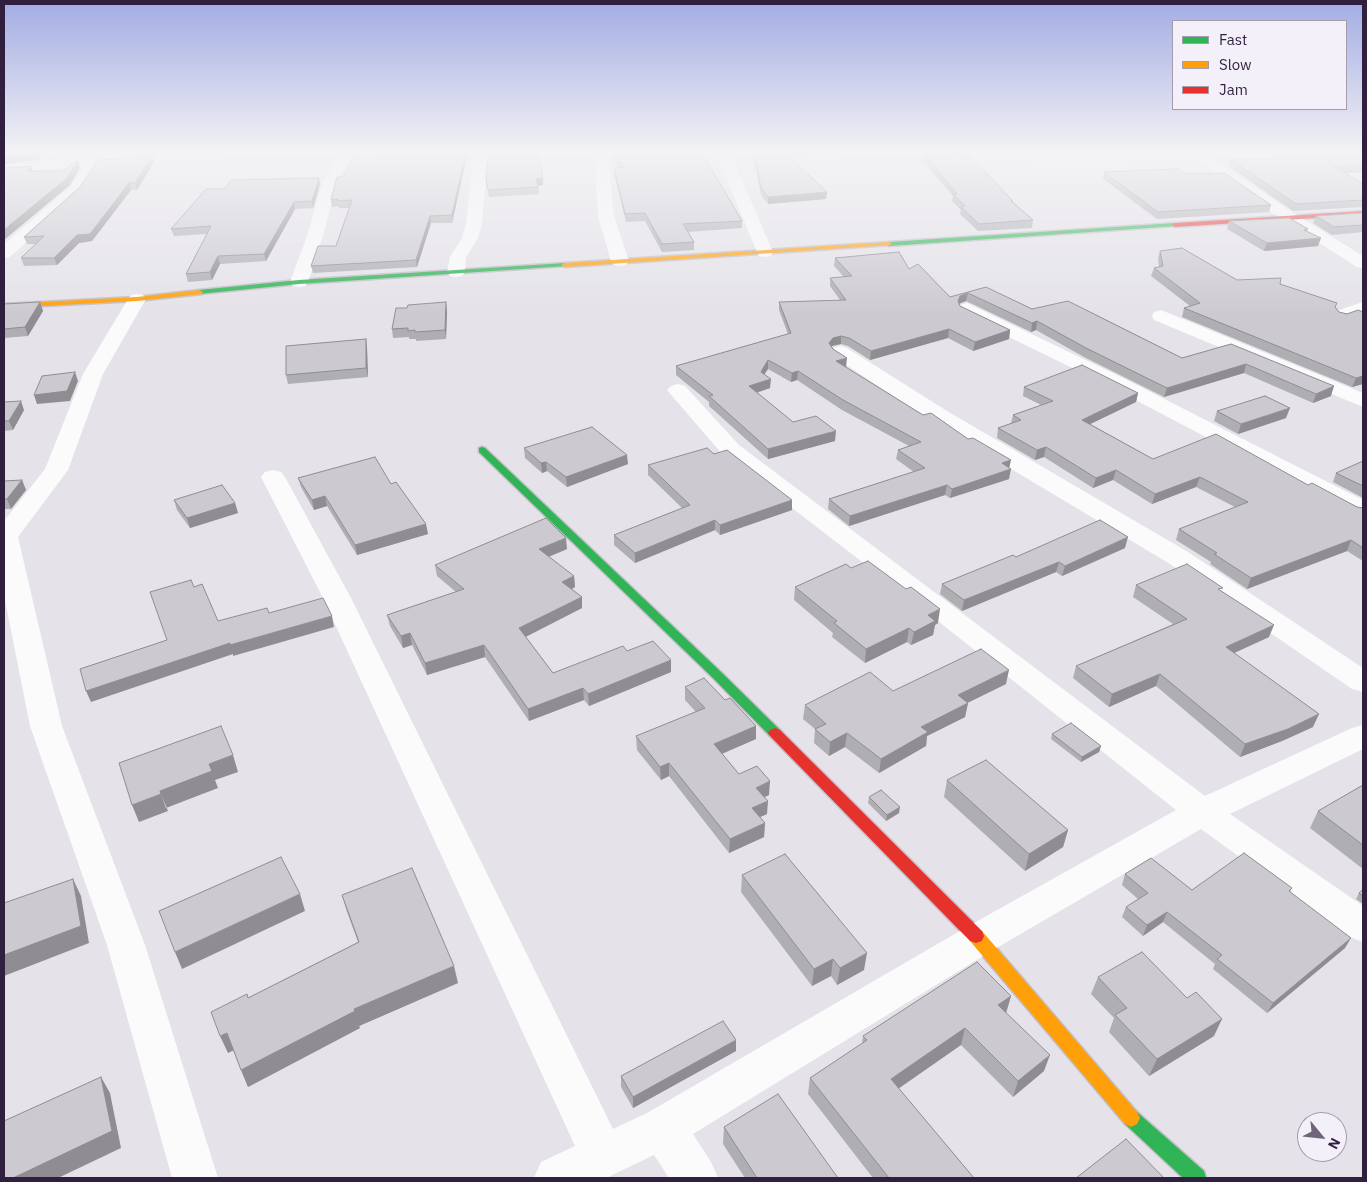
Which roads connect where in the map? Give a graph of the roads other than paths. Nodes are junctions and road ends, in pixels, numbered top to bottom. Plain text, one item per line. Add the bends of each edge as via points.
1 (57, 206) edge
2 (323, 206) edge
3 (476, 206) edge
4 (605, 206) edge
5 (745, 206) edge
6 (1273, 206) edge
7 (1363, 213) edge
8 (1289, 217) junction
9 (765, 252) junction
10 (4, 253) edge
11 (620, 261) junction
12 (1363, 263) edge
13 (456, 272) junction
14 (299, 282) junction
15 (136, 299) junction
16 (4, 306) edge
17 (1363, 308) edge
18 (967, 309) edge
19 (1343, 315) edge
20 (1161, 316) dead end
21 (840, 352) edge
22 (678, 390) dead end
23 (1363, 401) edge
24 (482, 450) dead end
25 (273, 477) dead end
26 (1363, 510) edge
27 (1363, 682) edge
28 (1363, 736) edge
29 (1202, 812) junction
30 (1363, 926) edge
31 (979, 939) junction
32 (663, 1128) junction
33 (603, 1157) junction
34 (196, 1178) edge
35 (557, 1178) edge
36 (695, 1178) edge
37 (1197, 1178) edge

1 - 10 street
2 - 14 street
3 - 13 street via 470,238 458,257
4 - 11 street
5 - 9 street
6 - 8 street
7 - 8 street
8 - 9 street
8 - 12 street
9 - 11 street
11 - 13 street
13 - 14 street
14 - 15 street
15 - 16 street
15 - 34 street via 93,374 56,470 5,537 46,726 126,945
17 - 19 street
18 - 26 street
20 - 23 street
21 - 27 street via 939,416 1179,558
22 - 29 street via 731,450
24 - 31 street via 717,675
25 - 33 street via 337,598
28 - 29 street
29 - 30 street
29 - 31 street
31 - 32 street
31 - 37 street via 1133,1120
32 - 33 street
32 - 36 street
33 - 35 street

